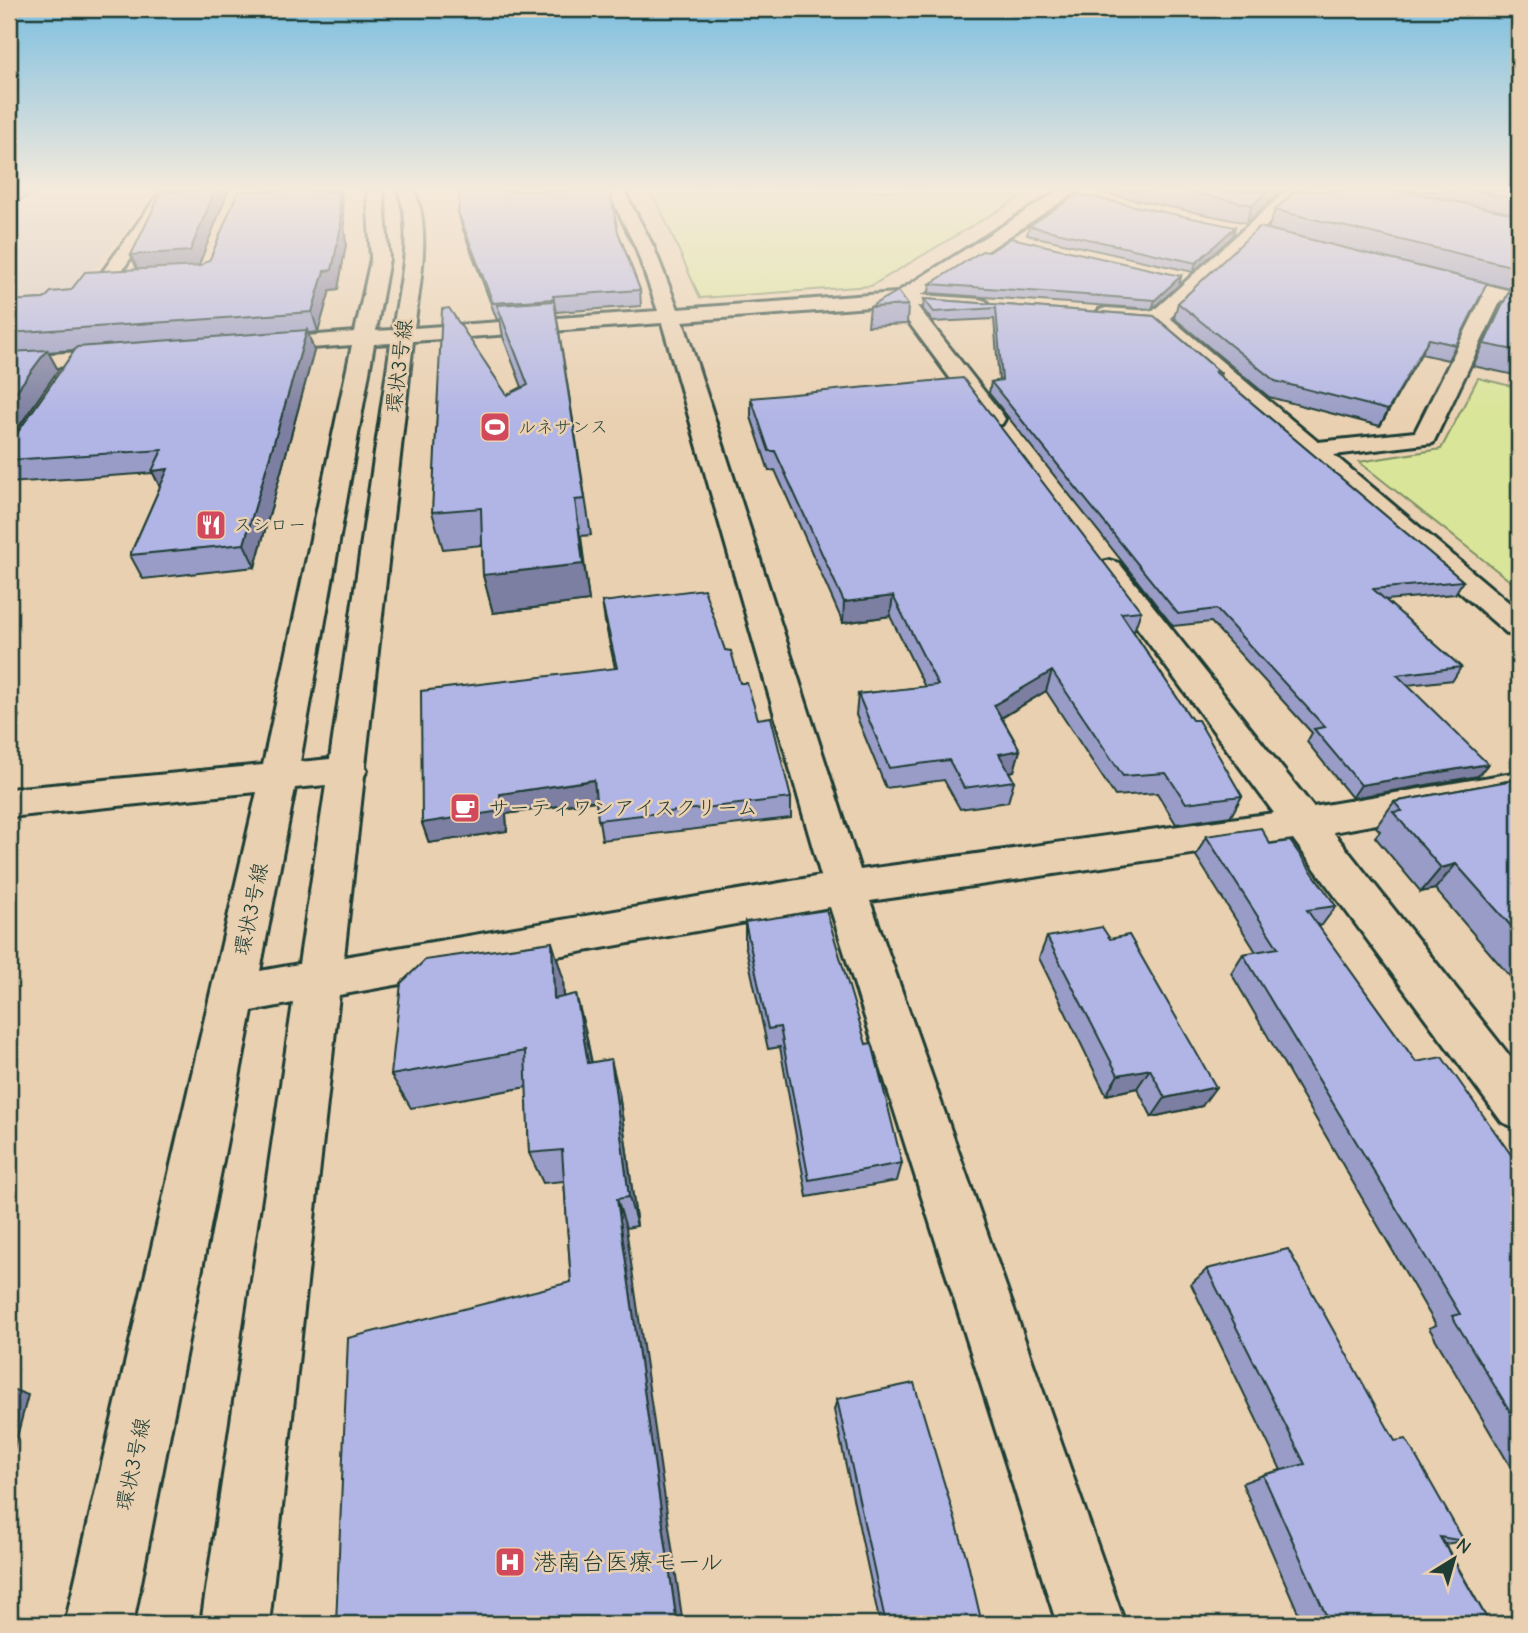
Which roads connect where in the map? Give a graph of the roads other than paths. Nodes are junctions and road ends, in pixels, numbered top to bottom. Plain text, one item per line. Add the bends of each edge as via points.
1 (115, 267) edge
2 (380, 267) edge
3 (408, 267) edge
4 (652, 267) edge
5 (949, 267) edge
6 (1212, 267) edge
7 (1413, 272) edge
8 (1170, 275) edge
9 (154, 281) edge
10 (1197, 281) junction
11 (1494, 292) junction
12 (901, 299) junction
13 (1519, 299) edge
14 (996, 306) edge
15 (1091, 313) edge
16 (671, 317) junction
17 (1158, 318) junction
18 (383, 337) junction
19 (242, 347) edge
20 (147, 354) edge
21 (79, 359) junction
22 (9, 364) edge
23 (63, 382) edge
24 (1010, 441) edge
25 (1310, 450) junction
26 (1086, 539) edge
27 (1519, 627) edge
28 (349, 770) junction
29 (279, 777) junction
30 (1519, 785) edge
31 (9, 803) edge
32 (1304, 823) junction
33 (845, 888) junction
34 (321, 979) junction
35 (232, 995) junction
36 (1519, 1106) edge
37 (99, 1624) edge
38 (235, 1624) edge
39 (1091, 1624) edge

1 - 9 street via 103,285
2 - 18 street, 環状3号線
3 - 18 street, 環状3号線
4 - 16 street
5 - 12 street
6 - 10 street
7 - 11 street
8 - 10 street
10 - 17 street
11 - 13 street
11 - 25 street via 1424,438
12 - 14 street
12 - 16 street
12 - 24 street
15 - 17 street
16 - 18 street
16 - 33 street
17 - 25 street
18 - 19 street
18 - 28 street, 環状3号線
18 - 29 street, 環状3号線
20 - 21 street
21 - 22 street
21 - 23 street
25 - 27 street
26 - 32 street
28 - 29 street
28 - 34 street, 環状3号線
29 - 31 street
29 - 35 street, 環状3号線
30 - 32 street
32 - 33 street
32 - 36 street
33 - 34 street
33 - 39 street
34 - 35 street
34 - 38 street, 環状3号線
35 - 37 street, 環状3号線

